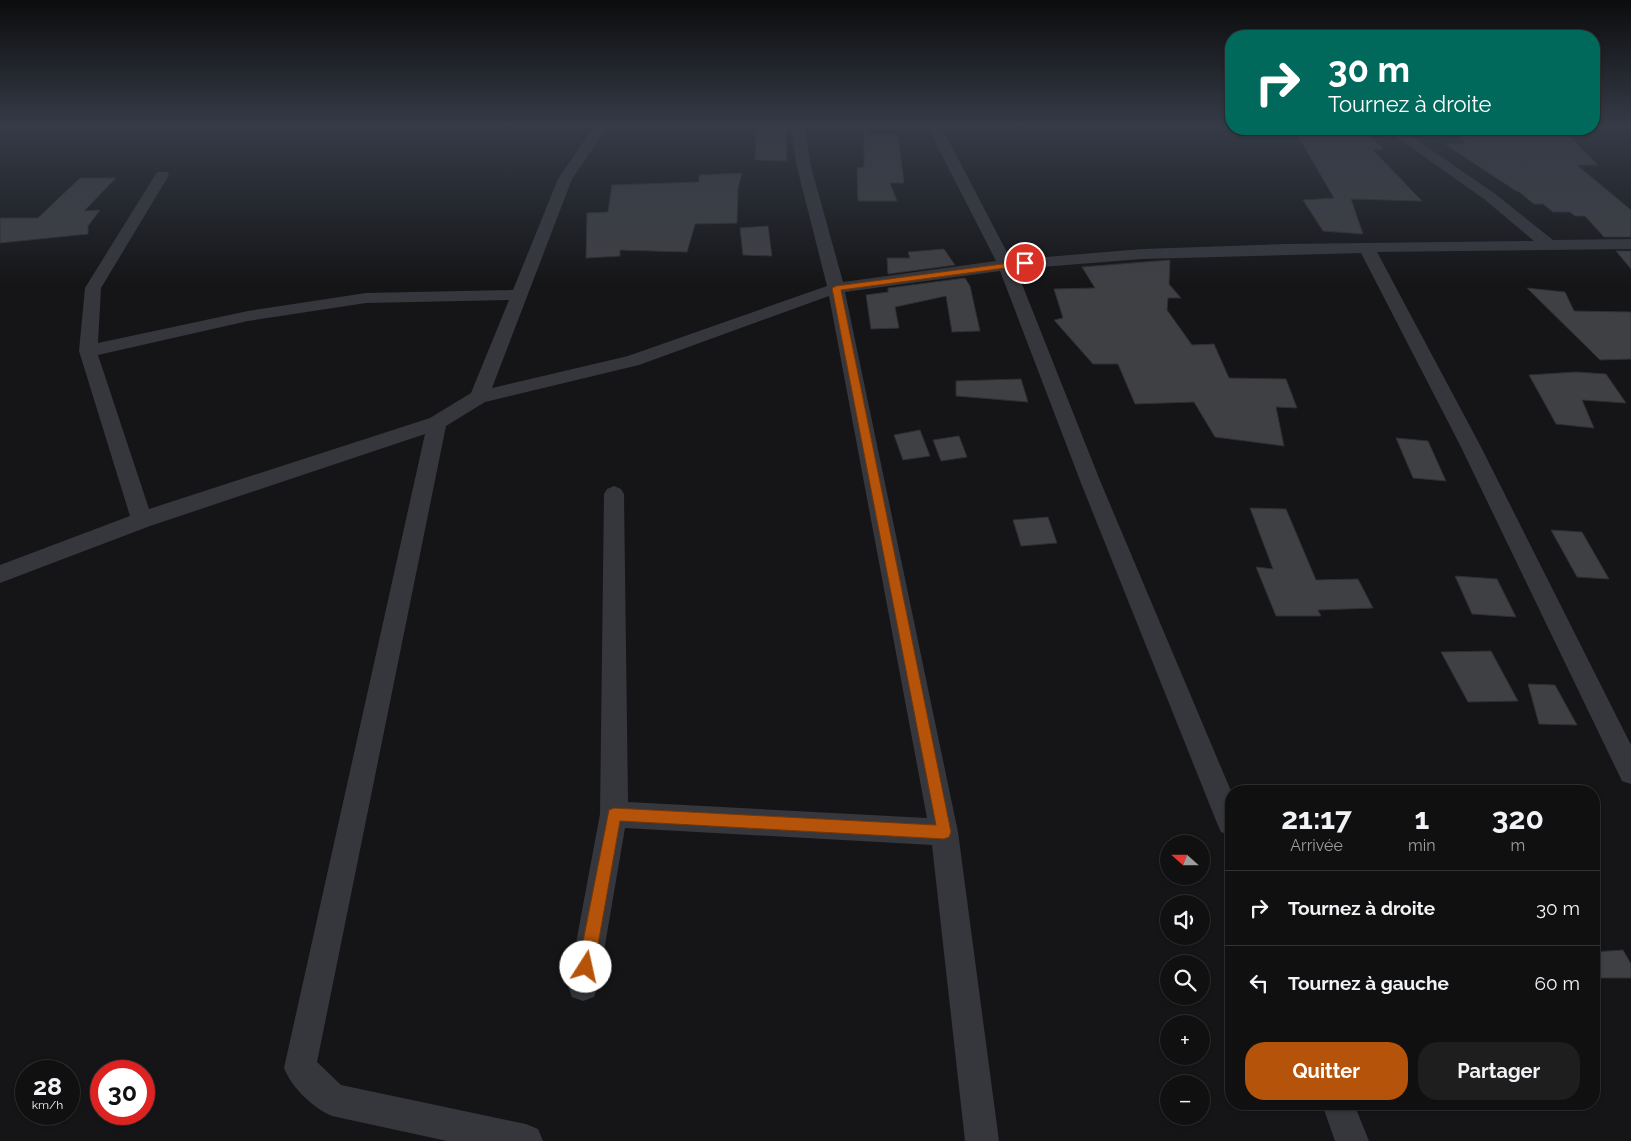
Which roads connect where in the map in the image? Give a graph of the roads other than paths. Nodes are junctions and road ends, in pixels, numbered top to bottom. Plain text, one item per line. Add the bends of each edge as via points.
1 (159, 179) edge
2 (565, 179) edge
3 (807, 179) edge
4 (962, 179) edge
5 (1465, 179) edge
6 (1548, 244) junction
7 (1631, 244) edge
8 (1367, 248) junction
9 (1006, 265) junction
10 (836, 288) junction
11 (519, 295) junction
12 (88, 351) junction
13 (479, 397) junction
14 (437, 423) junction
15 (614, 494) dead end
16 (142, 520) junction
17 (0, 574) edge
18 (1631, 772) edge
19 (1225, 808) edge
20 (614, 814) junction
21 (944, 832) junction
22 (583, 986) dead end
23 (1340, 1110) edge
24 (526, 1141) edge
25 (982, 1141) edge
26 (1352, 1141) edge

1 - 12 street via 93,288
2 - 11 street
3 - 10 street
4 - 9 street
5 - 6 street
6 - 7 street
6 - 8 street
8 - 9 street via 1142,254
8 - 18 street via 1470,445
9 - 10 street
9 - 19 street via 1091,483
10 - 13 street via 633,362
10 - 21 street
11 - 12 street via 366,298 248,316
11 - 13 street
12 - 16 street
13 - 14 street
14 - 16 street
14 - 24 street via 300,1068 332,1100
15 - 20 street
16 - 17 street
20 - 21 street
20 - 22 street
21 - 25 street
23 - 26 street

